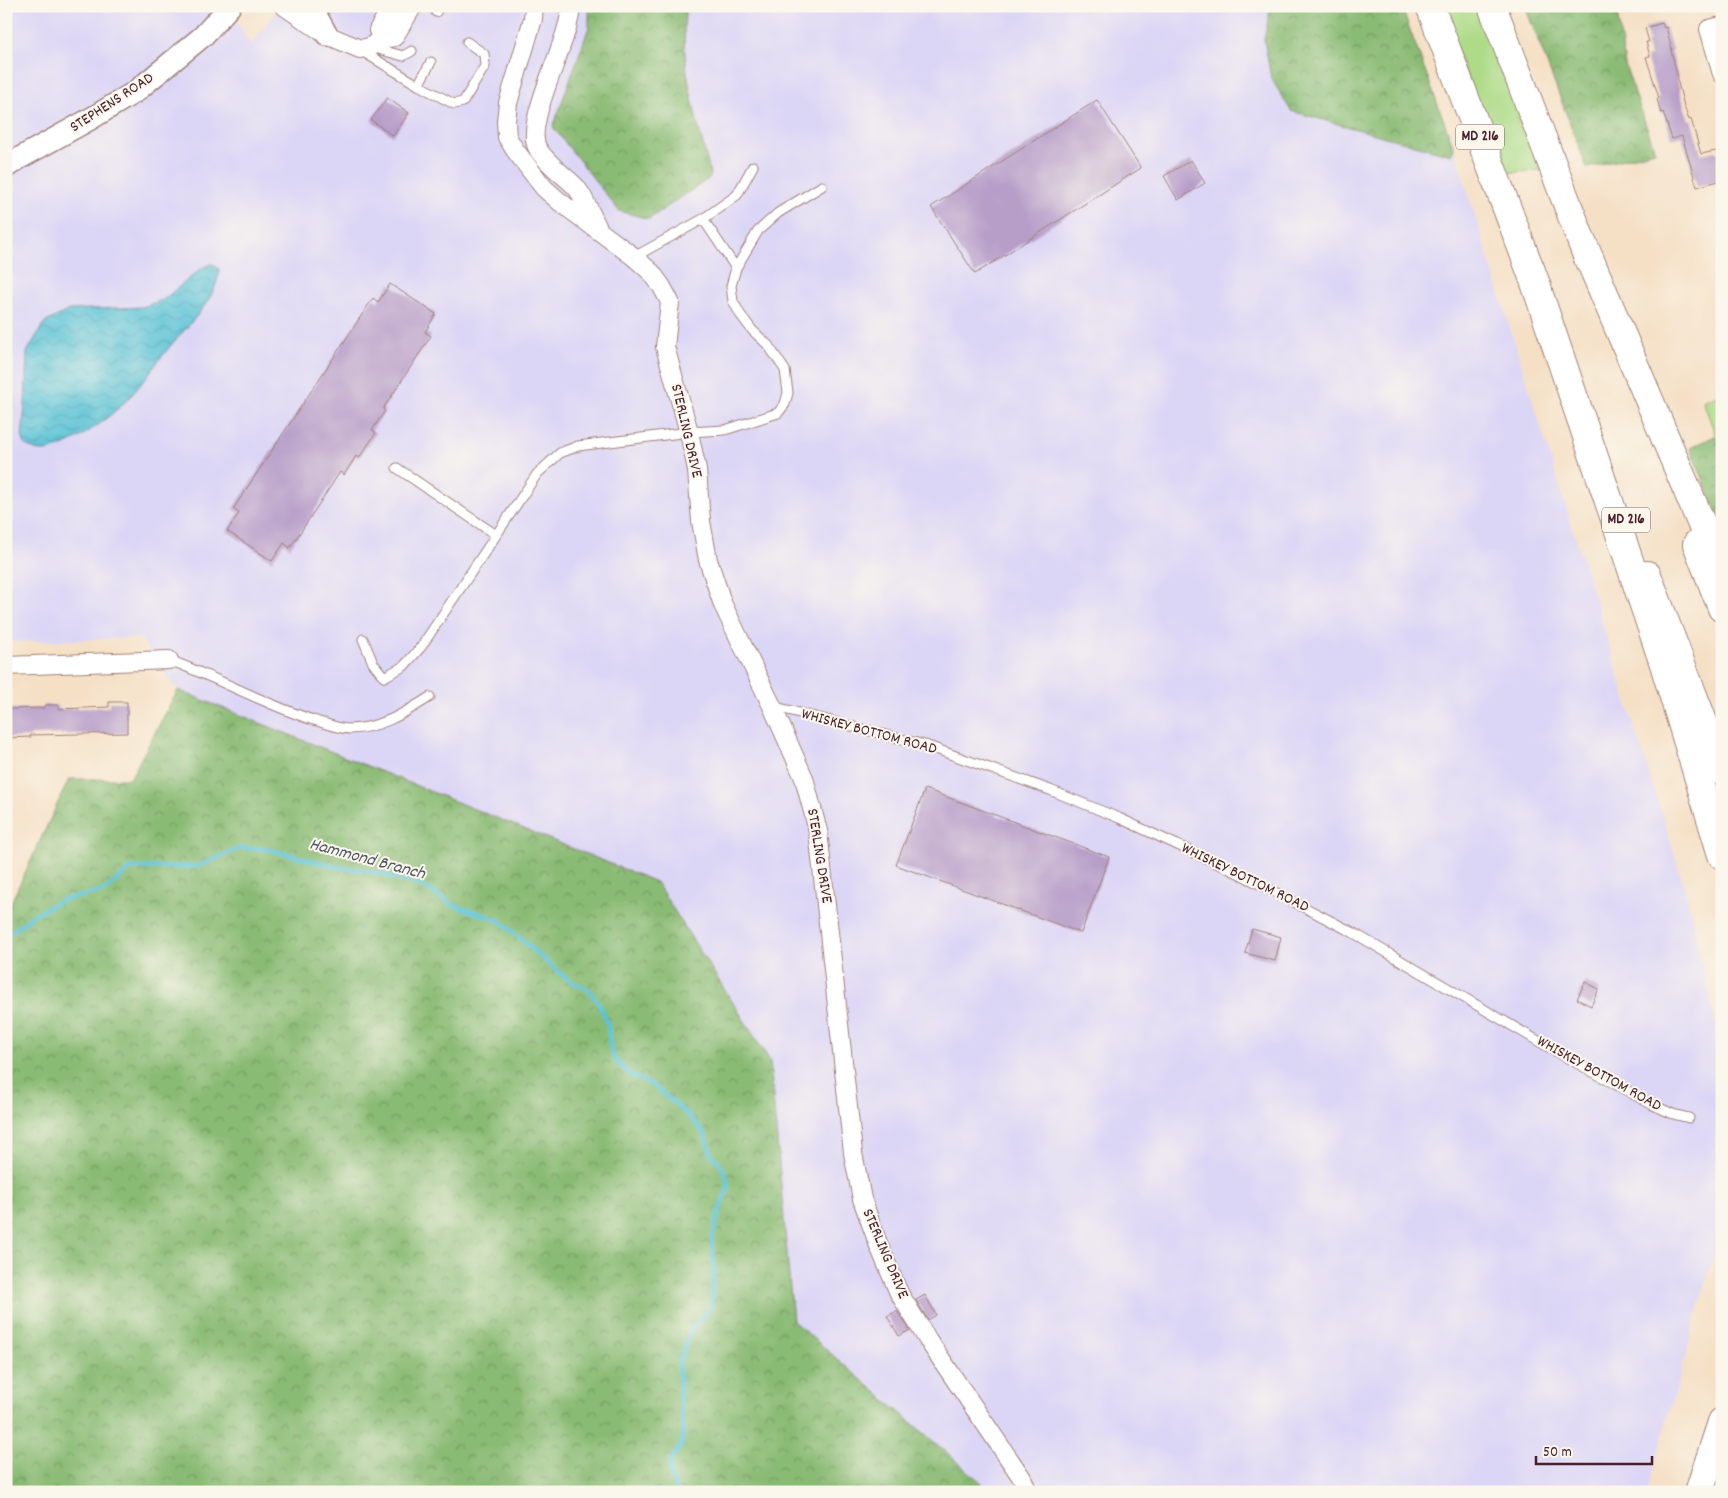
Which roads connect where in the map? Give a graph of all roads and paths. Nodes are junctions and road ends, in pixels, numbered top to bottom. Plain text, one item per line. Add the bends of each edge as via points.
1 (230, 6) edge
2 (284, 6) edge
3 (311, 6) edge
4 (392, 6) edge
5 (413, 6) edge
6 (534, 6) edge
7 (571, 6) edge
8 (1430, 6) edge
9 (1492, 6) edge
10 (1722, 26) edge
11 (327, 35) junction
12 (467, 42) dead end
13 (370, 45) junction
14 (412, 51) dead end
15 (431, 62) dead end
16 (1722, 74) edge
17 (418, 86) junction
18 (753, 166) dead end
19 (6, 167) edge
20 (822, 186) dead end
21 (702, 219) junction
22 (599, 230) junction
23 (1581, 239) junction
24 (634, 257) junction
25 (736, 268) junction
26 (1530, 268) junction
27 (689, 432) junction
28 (397, 468) dead end
29 (496, 535) junction
30 (1722, 572) edge
31 (1722, 608) edge
32 (363, 639) dead end
33 (169, 660) joint
34 (6, 666) edge
35 (430, 696) dead end
36 (772, 706) junction
37 (1722, 771) edge
38 (1722, 855) edge
39 (1689, 1118) dead end
40 (1722, 1422) edge
41 (1028, 1492) edge
42 (1699, 1492) edge

1 - 19 street, STEPHENS ROAD via 203,36 135,92
2 - 11 street
3 - 11 street
4 - 13 street
5 - 13 street via 394,37
6 - 22 street, STERLING DRIVE via 508,103 507,138 544,188
7 - 22 street, STERLING DRIVE via 567,31 533,134 538,149 577,189
8 - 26 main road, MD 216
9 - 23 main road
10 - 16 street via 1709,29
11 - 13 street
12 - 17 lane via 484,54 485,66 463,102 454,104
13 - 14 lane via 403,56
13 - 17 lane
15 - 17 lane
18 - 21 lane via 737,195
20 - 25 lane via 778,213 758,231
21 - 24 lane
21 - 25 lane
22 - 24 street, STERLING DRIVE
23 - 30 main road
23 - 31 main road
24 - 27 street, STERLING DRIVE via 652,273 670,302 665,348
25 - 27 lane via 731,286 733,300 752,330 786,370 788,392 785,404 778,413 725,430
26 - 37 main road, MD 216
26 - 38 main road via 1664,664
27 - 29 lane via 578,446 560,453 537,474
27 - 36 street, STERLING DRIVE via 708,560 723,605
28 - 29 lane
29 - 32 lane via 421,647 404,666 384,677 373,663
33 - 34 street
33 - 35 lane via 288,711 348,729 393,720
36 - 39 lane, WHISKEY BOTTOM ROAD via 925,745 1119,818 1240,874 1343,927 1562,1055 1653,1105
36 - 41 street, STERLING DRIVE via 804,778 818,831 853,1153 862,1199 900,1293 1022,1478
40 - 42 main road

